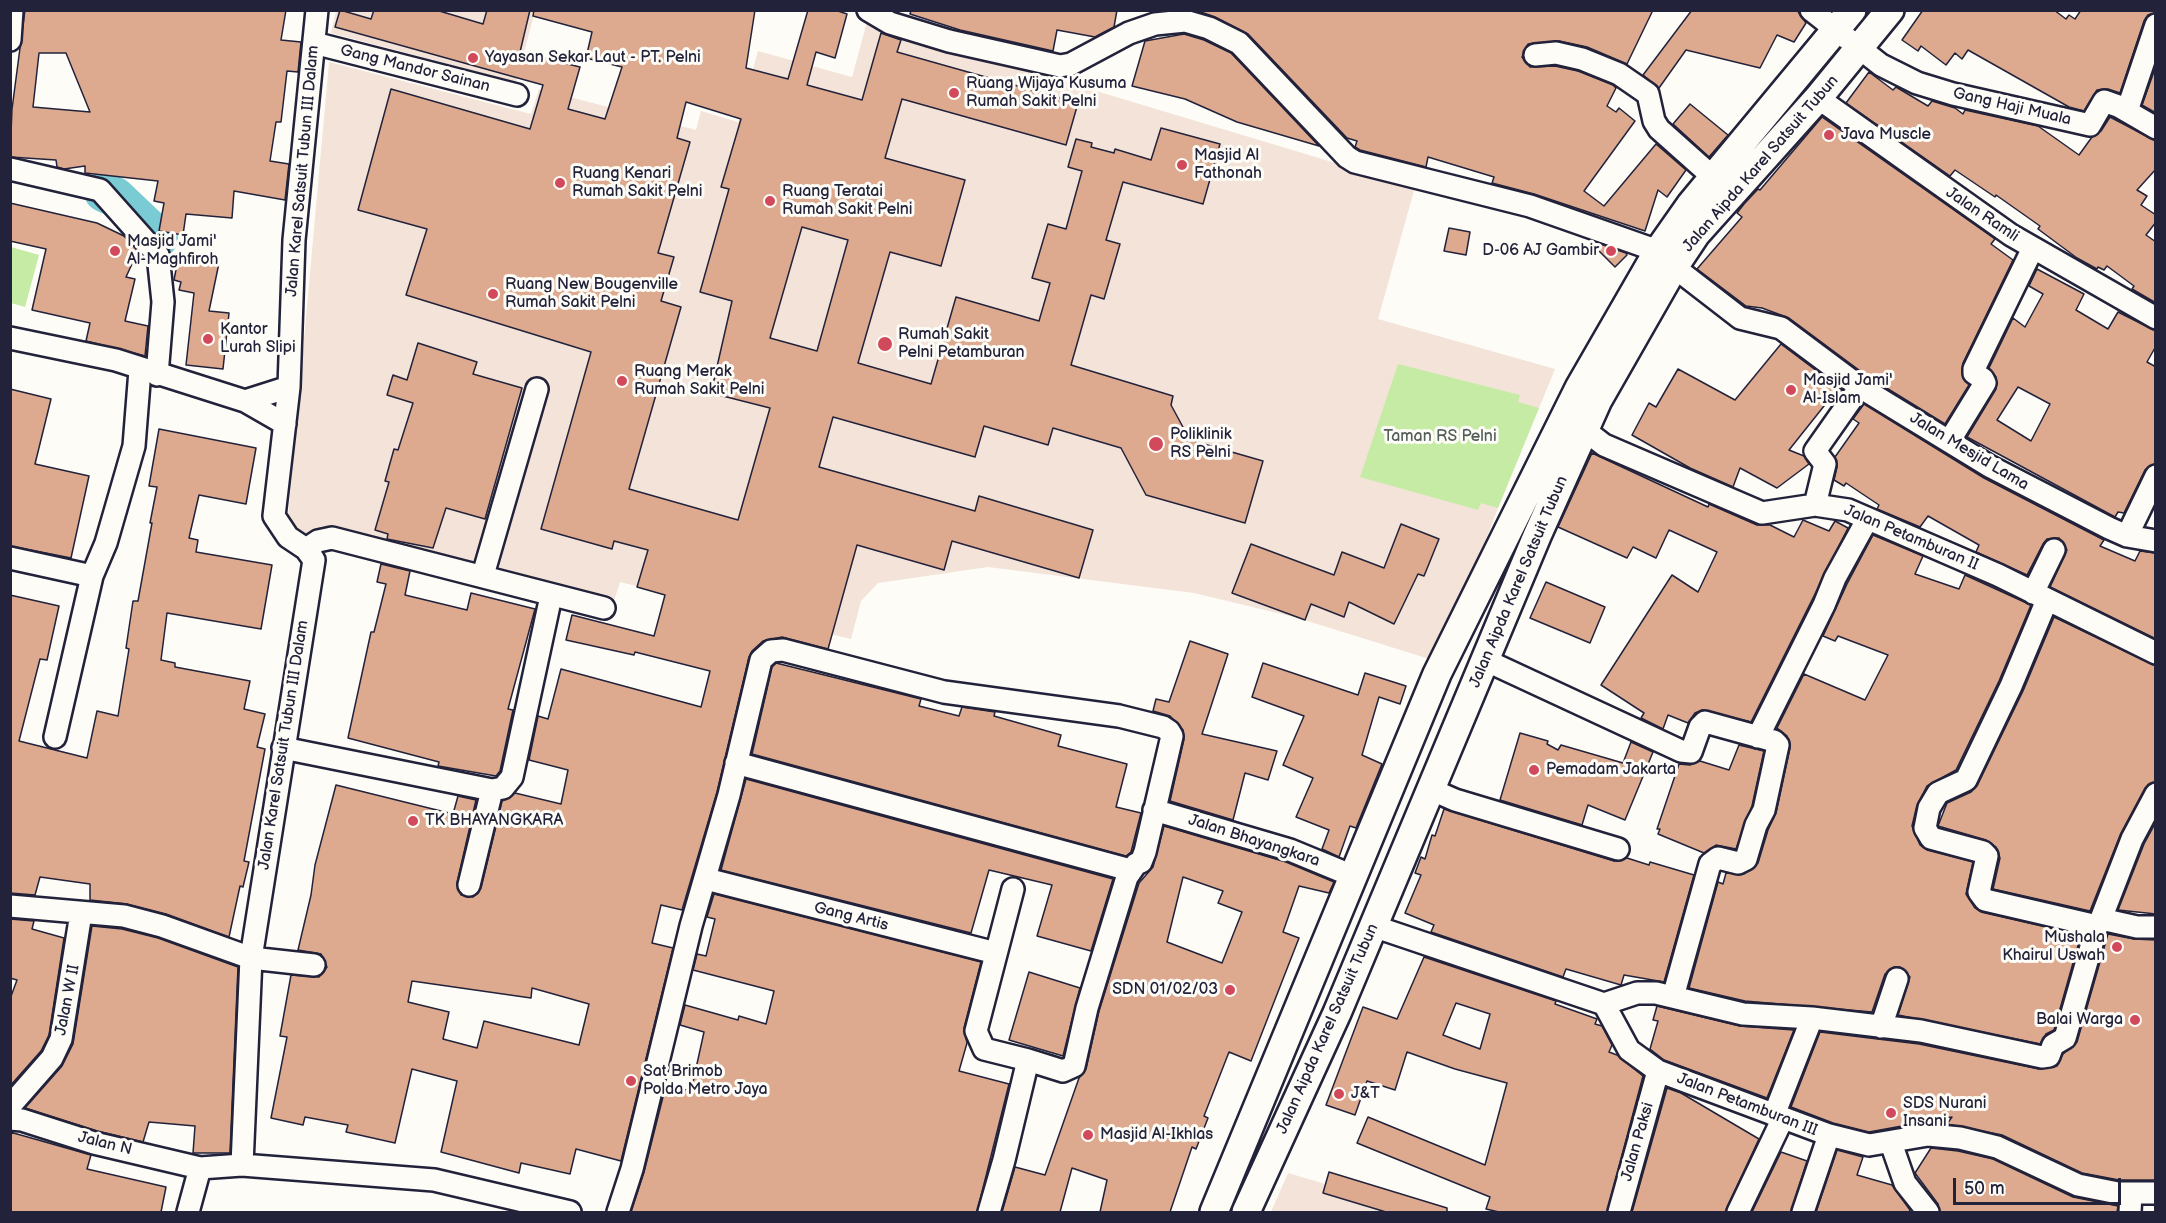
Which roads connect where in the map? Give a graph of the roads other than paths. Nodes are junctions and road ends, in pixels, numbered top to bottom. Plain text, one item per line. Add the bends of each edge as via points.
1 (12, 10) edge
2 (317, 10) edge
3 (868, 10) edge
4 (1810, 10) edge
5 (1890, 10) edge
6 (1844, 20) edge
7 (2156, 24) edge
8 (10, 40) edge
9 (314, 43) junction
10 (1858, 49) junction
11 (1535, 55) dead end
12 (517, 95) dead end
13 (1818, 98) junction
14 (2127, 111) junction
15 (2156, 128) edge
16 (10, 169) edge
17 (1714, 178) junction
18 (2033, 248) junction
19 (1666, 259) junction
20 (2156, 318) edge
21 (10, 338) edge
22 (148, 372) junction
23 (289, 387) junction
24 (1860, 387) junction
25 (537, 389) dead end
26 (245, 401) junction
27 (1575, 422) junction
28 (285, 424) junction
29 (1950, 440) junction
30 (2156, 476) edge
31 (1815, 504) junction
32 (1868, 520) junction
33 (2127, 536) junction
34 (2156, 541) edge
35 (306, 549) junction
36 (2054, 550) dead end
37 (10, 558) edge
38 (483, 575) junction
39 (92, 576) junction
40 (551, 596) junction
41 (2040, 596) junction
42 (603, 608) dead end
43 (2156, 653) edge
44 (1485, 660) junction
45 (55, 736) dead end
46 (1758, 737) junction
47 (283, 748) junction
48 (736, 763) junction
49 (1430, 789) junction
50 (492, 790) junction
51 (2156, 794) edge
52 (1154, 810) junction
53 (1618, 849) dead end
54 (1130, 870) junction
55 (1353, 876) junction
56 (706, 879) junction
57 (469, 885) dead end
58 (1012, 889) dead end
59 (10, 906) edge
60 (81, 913) junction
61 (2099, 922) junction
62 (1373, 926) junction
63 (2156, 927) edge
64 (996, 953) junction
65 (251, 958) junction
66 (314, 965) dead end
67 (1897, 979) dead end
68 (1672, 997) junction
69 (1604, 1004) junction
70 (1812, 1018) junction
71 (1881, 1027) junction
72 (1028, 1060) junction
73 (1658, 1071) junction
74 (10, 1106) edge
75 (1778, 1117) junction
76 (10, 1119) edge
77 (1829, 1135) junction
78 (1891, 1143) junction
79 (242, 1165) junction
80 (200, 1168) junction
81 (2156, 1193) edge
82 (2131, 1203) edge
83 (188, 1212) edge
84 (570, 1212) edge
85 (618, 1212) edge
86 (988, 1212) edge
87 (1214, 1212) edge
88 (1246, 1212) edge
89 (1618, 1212) edge
90 (1738, 1212) edge
91 (1803, 1212) edge
92 (1928, 1212) edge

1 - 8 street
2 - 9 street, Jalan Karel Satsuit Tubun III Dalam
3 - 19 street, Jalan Mesjid Lama via 890,23 950,41 1060,66 1155,24 1185,21 1209,28 1239,43 1355,162 1530,206
4 - 6 street
5 - 10 main road, Jalan Aipda Karel Satsuit Tubun
6 - 10 street
6 - 17 main road, Jalan Aipda Karel Satsuit Tubun
7 - 14 street
9 - 12 street, Gang Mandor Sainan
9 - 23 street, Jalan Karel Satsuit Tubun III Dalam via 294,240
10 - 13 main road, Jalan Aipda Karel Satsuit Tubun
10 - 14 street, Gang Haji Muala via 1917,83 1953,94 2090,125 2104,101
11 - 17 street via 1565,55 1620,74 1648,94 1659,129
13 - 18 street, Jalan Ramli
13 - 19 main road, Jalan Aipda Karel Satsuit Tubun via 1696,234
14 - 15 street, Gang Haji Muala
16 - 22 street via 100,190 158,255 162,302
17 - 19 main road, Jalan Aipda Karel Satsuit Tubun via 1691,204
18 - 20 street, Jalan Ramli
18 - 29 street via 1974,369 1985,383
19 - 24 street, Jalan Mesjid Lama via 1740,318 1781,328
19 - 27 main road, Jalan Aipda Karel Satsuit Tubun via 1598,400
21 - 22 street via 116,360
22 - 26 street
22 - 39 street via 134,446 106,543
23 - 26 street
23 - 28 street, Jalan Karel Satsuit Tubun III Dalam
24 - 29 street, Jalan Mesjid Lama
24 - 31 street via 1815,451 1825,464
25 - 38 street
26 - 28 street
27 - 31 street, Jalan Petamburan II via 1604,446 1762,513
27 - 44 main road, Jalan Aipda Karel Satsuit Tubun
27 - 55 main road, Jalan Aipda Karel Satsuit Tubun via 1437,674
28 - 35 street, Jalan Karel Satsuit Tubun III Dalam via 274,516 288,537
29 - 33 street, Jalan Mesjid Lama via 2001,473
30 - 33 street
31 - 32 street, Jalan Petamburan II via 1848,510
32 - 41 street, Jalan Petamburan II
32 - 46 street via 1835,578
33 - 34 street, Jalan Mesjid Lama
35 - 38 street via 332,538
35 - 47 street, Jalan Karel Satsuit Tubun III Dalam via 314,560
36 - 41 street
37 - 39 street
38 - 40 street
39 - 45 street
40 - 42 street
40 - 50 street via 512,777 503,788
41 - 43 street, Jalan Petamburan II
41 - 61 street via 2011,686 1966,780 1938,793 1929,808 1925,828 1931,838 1988,856 1979,892 1985,900
44 - 46 street via 1681,752 1691,752 1705,722
44 - 49 main road, Jalan Aipda Karel Satsuit Tubun
46 - 68 street via 1774,741 1779,750 1764,810 1744,862 1718,858 1710,864
47 - 50 street
47 - 65 street, Jalan Karel Satsuit Tubun III Dalam
48 - 52 street via 761,660 771,651 783,650 944,693 1119,716 1163,727 1172,736
48 - 54 street
48 - 56 street
49 - 53 street
49 - 62 main road, Jalan Aipda Karel Satsuit Tubun
50 - 57 street
51 - 61 street via 2132,839
52 - 54 street via 1141,862
52 - 55 street, Jalan Bhayangkara via 1290,850
54 - 72 street via 1087,1008 1074,1066 1063,1071
55 - 87 main road, Jalan Aipda Karel Satsuit Tubun
56 - 64 street, Gang Artis
56 - 85 street
58 - 64 street
59 - 60 street
60 - 65 street via 143,921
60 - 74 street, Jalan W II via 61,1039 52,1058
61 - 63 street
61 - 71 street via 2065,1038 2053,1046 2049,1056
62 - 69 street
62 - 88 main road, Jalan Aipda Karel Satsuit Tubun
64 - 72 street via 976,1031 978,1041 984,1049
65 - 66 street
65 - 79 street, Jalan Karel Satsuit Tubun III Dalam
67 - 71 street
68 - 69 street via 1637,993
68 - 70 street via 1743,1014
69 - 73 street, Jalan Petamburan III via 1629,1050
70 - 71 street
70 - 75 street
72 - 86 street
73 - 75 street, Jalan Petamburan III
73 - 89 street, Jalan Paksi
75 - 77 street, Jalan Petamburan III
75 - 90 street
76 - 80 street, Jalan N
77 - 78 street, Jalan Petamburan III via 1858,1144
77 - 91 street
78 - 82 street, Jalan Petamburan III via 1928,1135 1998,1147 2078,1185
78 - 92 street via 1905,1183
79 - 80 street, Jalan N
79 - 84 street via 434,1180
80 - 83 street
81 - 82 street, Jalan Petamburan III

